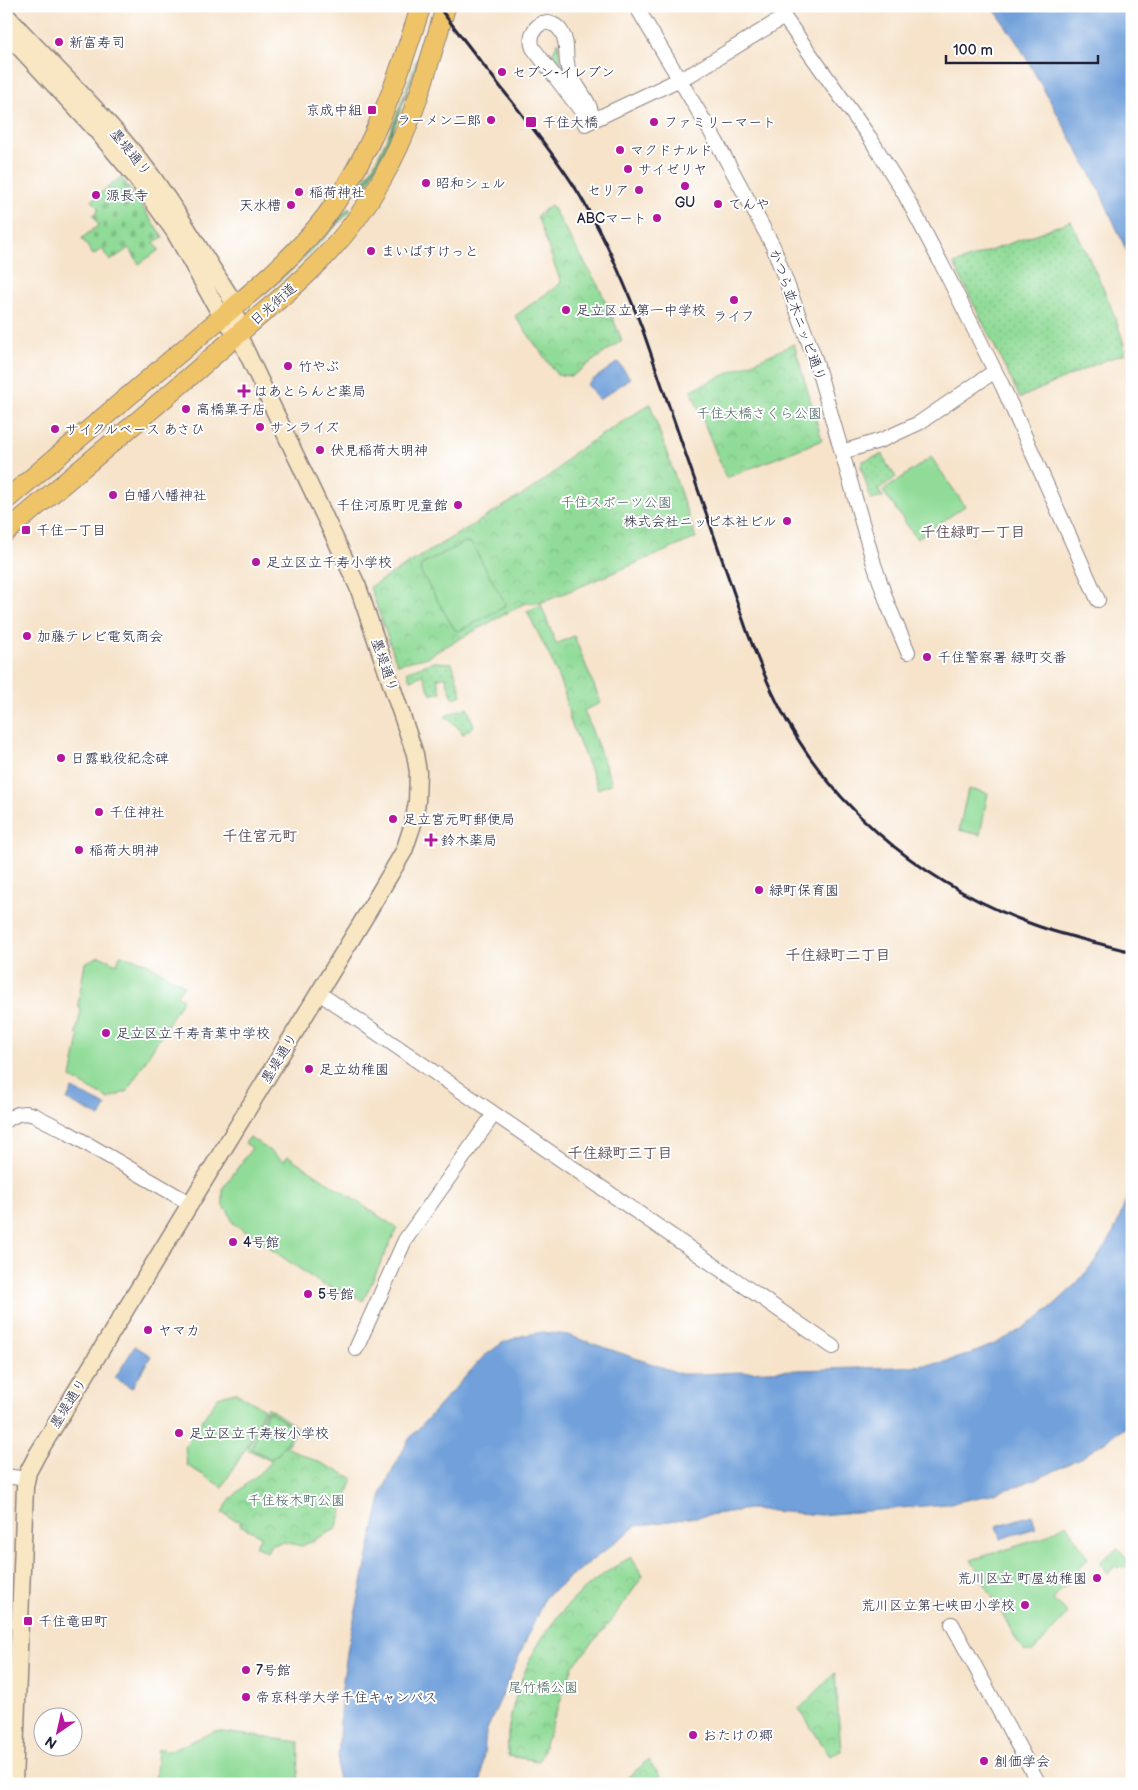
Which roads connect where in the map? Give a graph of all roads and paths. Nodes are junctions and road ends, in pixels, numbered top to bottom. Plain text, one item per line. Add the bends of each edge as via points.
1 (421, 6) edge
2 (446, 6) edge
3 (636, 6) edge
4 (781, 11) edge
5 (6, 15) edge
6 (6, 33) edge
7 (680, 79) junction
8 (588, 122) junction
9 (228, 311) junction
10 (238, 334) junction
11 (996, 371) junction
12 (842, 452) junction
13 (6, 500) edge
14 (6, 532) edge
15 (1098, 600) dead end
16 (908, 652) dead end
17 (319, 993) junction
18 (494, 1114) junction
19 (6, 1120) edge
20 (190, 1204) junction
21 (833, 1347) dead end
22 (356, 1349) dead end
23 (6, 1476) edge
24 (26, 1479) junction
25 (952, 1624) dead end
26 (14, 1784) edge
27 (1039, 1784) edge

1 - 9 highway, 日光街道 via 379,127 340,195 298,248
2 - 10 highway, 日光街道 via 407,129 369,201 321,261
3 - 7 street, かつら並木ニッピ通り
4 - 7 street via 713,62
4 - 11 street via 870,138 904,193
5 - 9 main road, 墨堤通り via 142,163 178,214
6 - 9 main road, 墨堤通り via 134,175
7 - 8 street
7 - 12 street, かつら並木ニッピ通り via 773,246 816,359
8 - 8 street via 533,48 532,34 538,26 547,22 563,33 567,67 592,112
9 - 10 main road, 墨堤通り
9 - 13 highway, 日光街道
10 - 14 highway, 日光街道
10 - 17 main road, 墨堤通り via 358,587 415,754 418,772 417,802 404,851
11 - 12 street via 919,422 882,440
11 - 15 street
12 - 16 street, かつら並木ニッピ通り via 874,564
17 - 18 street
17 - 20 main road, 墨堤通り
18 - 21 street
18 - 22 street via 405,1240
19 - 20 street via 18,1114 34,1115
20 - 24 main road, 墨堤通り via 37,1455
23 - 24 street
24 - 26 main road, 墨堤通り
25 - 27 street

